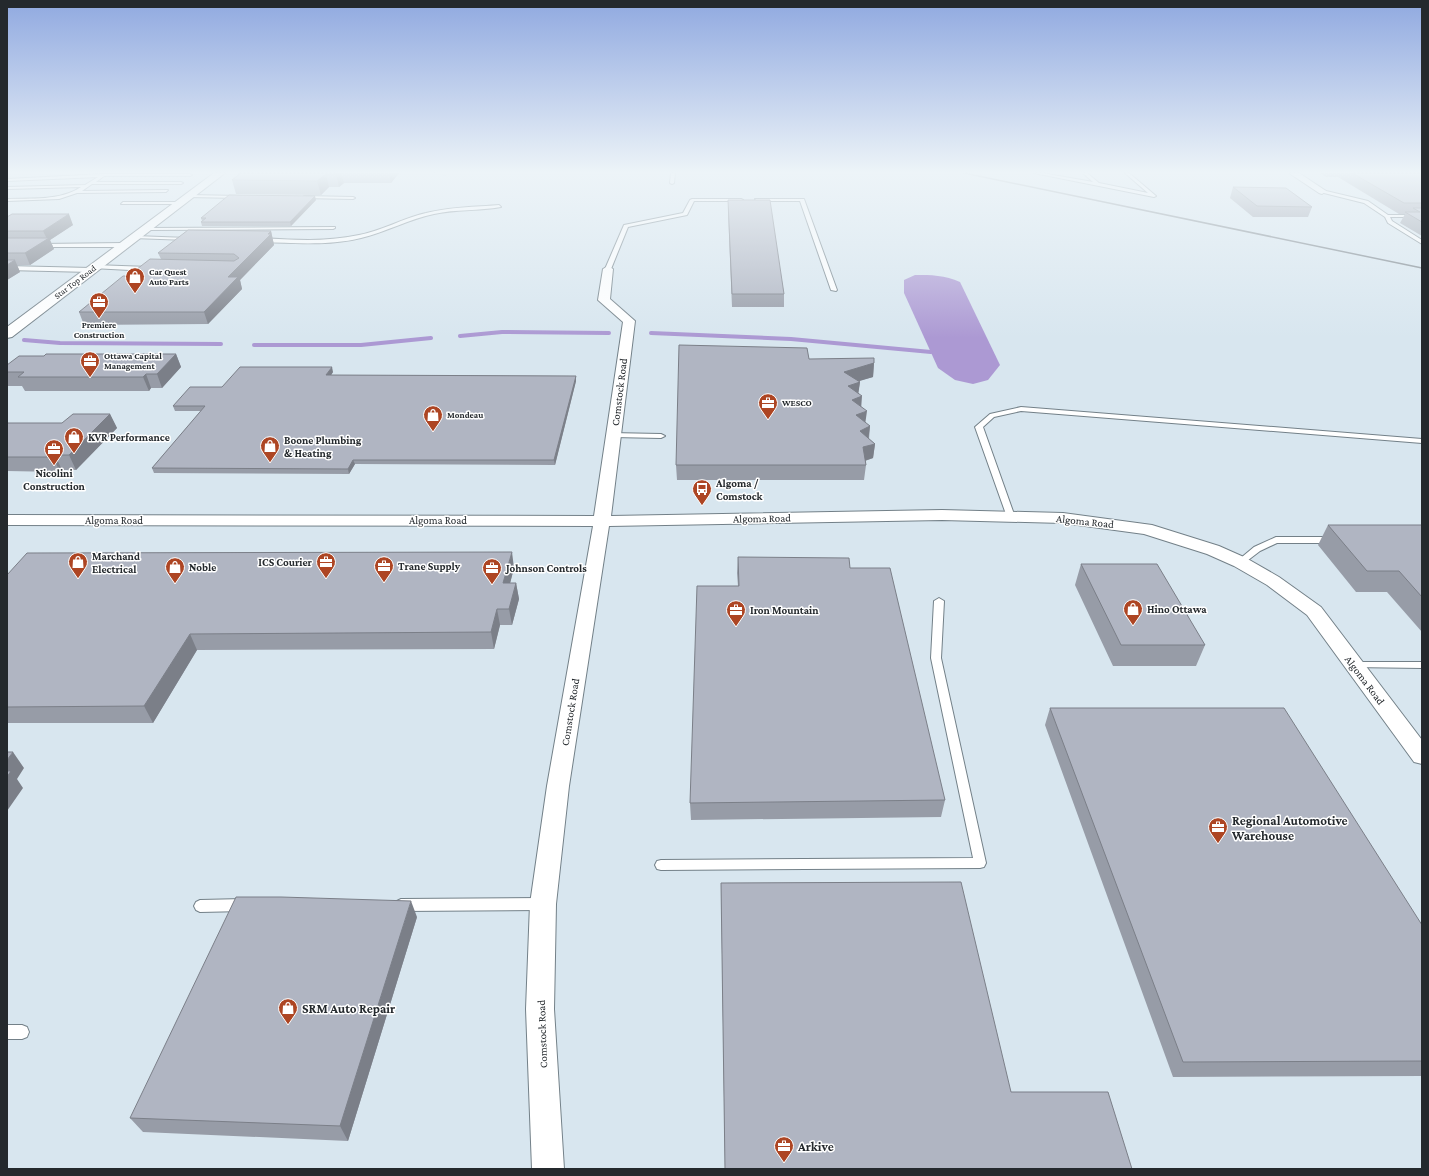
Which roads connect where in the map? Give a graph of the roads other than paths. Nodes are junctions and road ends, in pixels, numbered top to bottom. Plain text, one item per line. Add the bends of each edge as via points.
1 (147, 228) edge
2 (333, 228) dead end
3 (391, 228) edge
4 (625, 228) edge
5 (812, 228) edge
6 (1399, 228) edge
7 (140, 233) junction
8 (191, 239) edge
9 (254, 239) edge
10 (1422, 242) edge
11 (124, 245) junction
12 (31, 246) edge
13 (7, 268) edge
14 (92, 269) junction
15 (156, 269) edge
16 (608, 270) joint
17 (834, 290) dead end
18 (7, 334) edge
19 (613, 435) junction
20 (661, 436) dead end
21 (1422, 440) edge
22 (1011, 517) junction
23 (7, 520) edge
24 (602, 521) junction
25 (1338, 540) edge
26 (1240, 562) junction
27 (939, 601) dead end
28 (1354, 665) junction
29 (1422, 665) edge
30 (1422, 756) edge
31 (661, 865) dead end
32 (543, 904) junction
33 (256, 905) edge
34 (390, 905) edge
35 (200, 906) dead end
36 (7, 1032) edge
37 (22, 1032) dead end
38 (548, 1169) edge

1 - 7 street, Star Top Road
2 - 7 lane
3 - 9 lane via 378,233 337,240
4 - 16 lane
5 - 17 lane
6 - 10 lane
7 - 8 lane
7 - 11 street, Star Top Road
11 - 12 lane
11 - 14 street, Star Top Road
13 - 14 lane
14 - 15 lane
14 - 18 street, Star Top Road
16 - 19 street, Comstock Road via 604,300 629,321
19 - 20 lane
19 - 24 street, Comstock Road
21 - 22 lane via 1013,411 992,415 979,427
22 - 24 street, Algoma Road via 942,514
22 - 26 street, Algoma Road via 1064,518 1146,528 1214,550
23 - 24 street, Algoma Road
24 - 32 street, Comstock Road via 558,786
25 - 26 lane via 1276,540 1257,549
26 - 28 street, Algoma Road via 1273,581 1314,611
27 - 31 lane via 936,658 980,863
28 - 29 lane
28 - 30 street, Algoma Road
32 - 34 lane
32 - 38 street, Comstock Road via 540,1009
33 - 35 lane
36 - 37 lane

